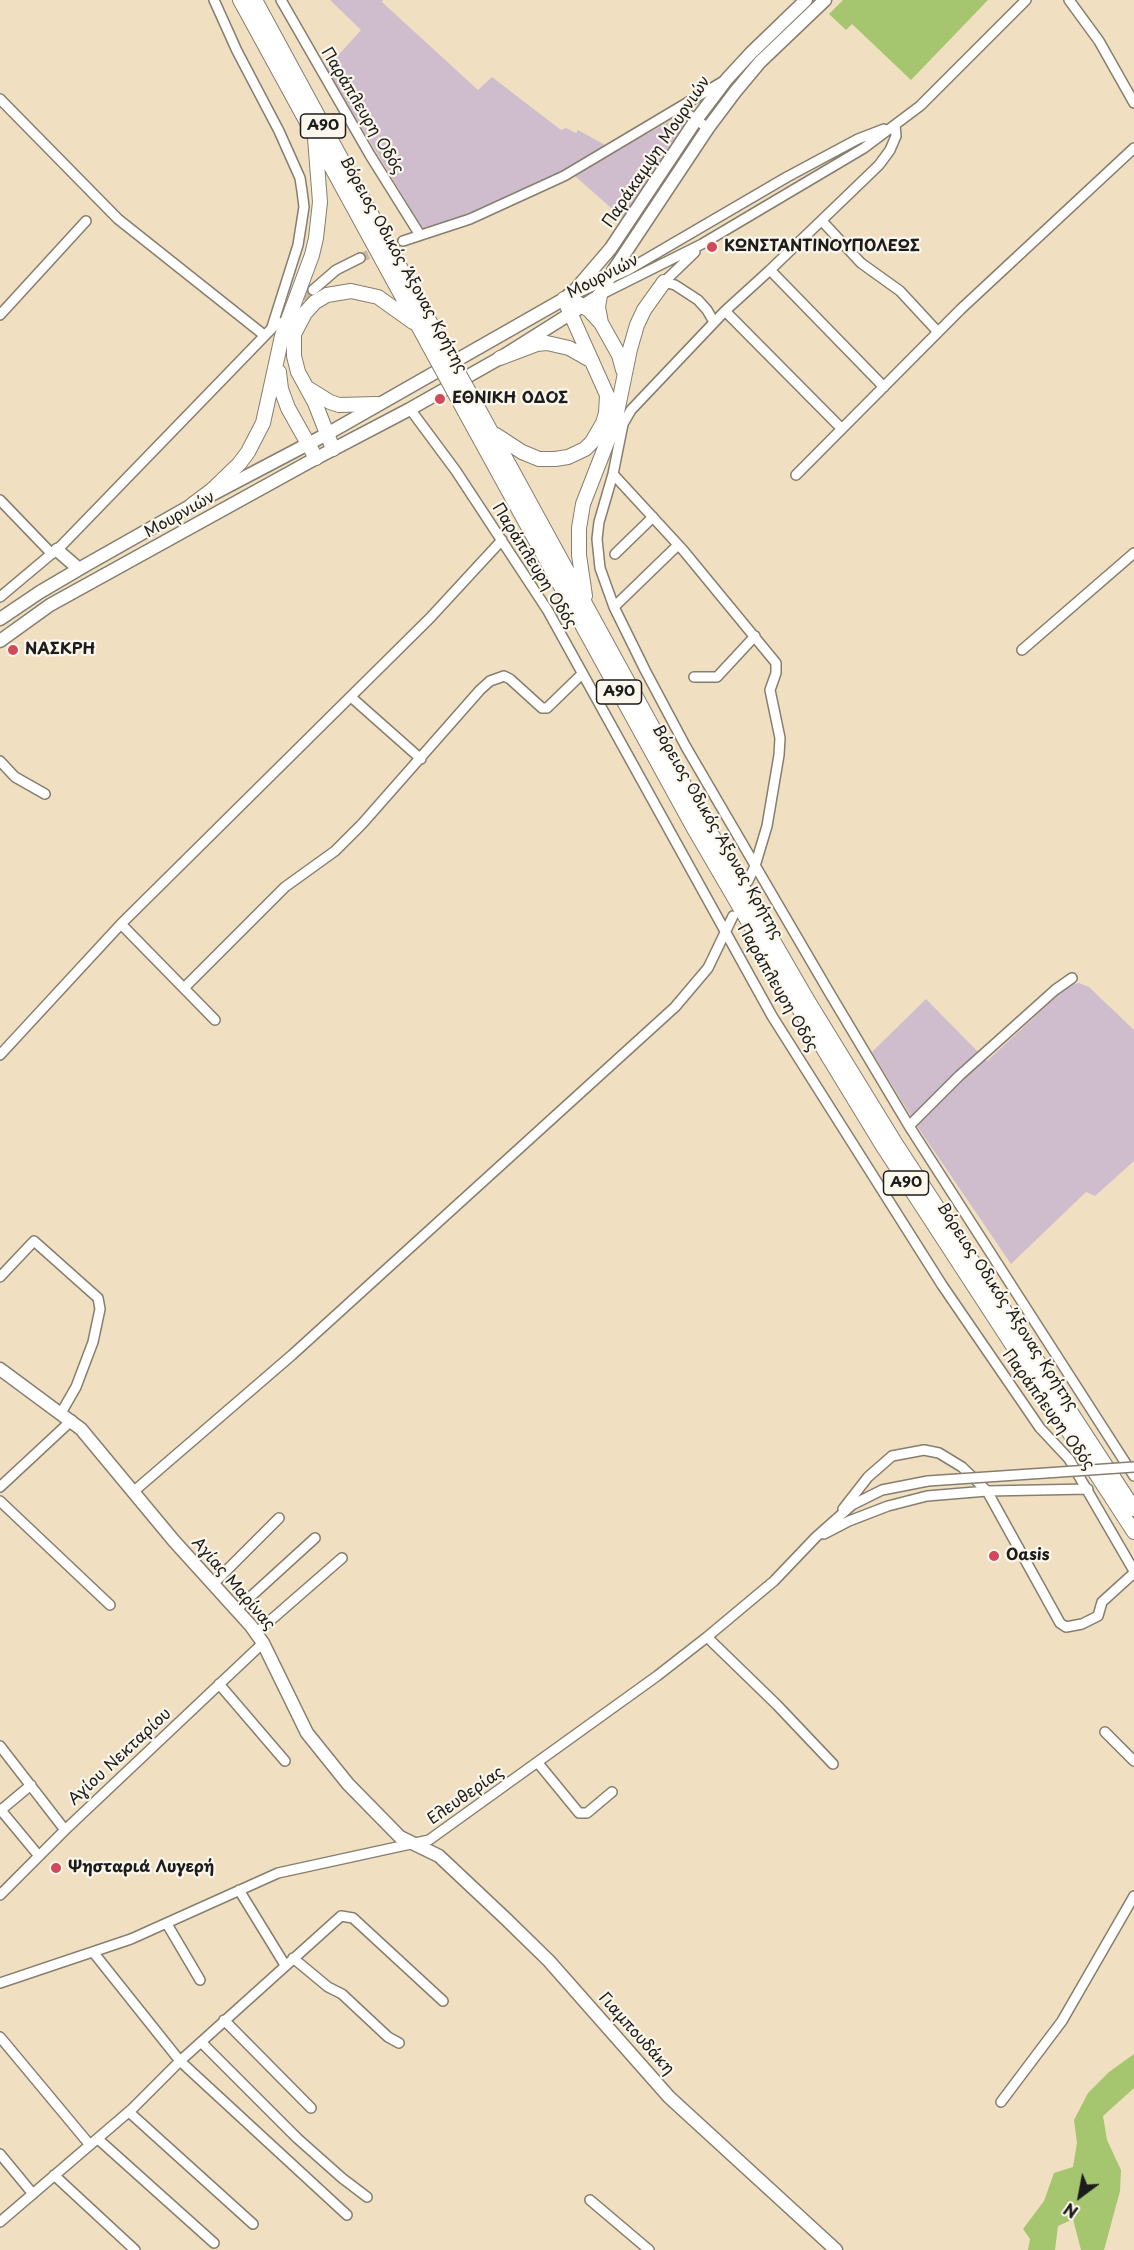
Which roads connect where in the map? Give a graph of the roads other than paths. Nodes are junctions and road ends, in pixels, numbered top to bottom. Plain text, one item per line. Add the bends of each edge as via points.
1 (214, 0) edge
2 (240, 0) edge
3 (255, 0) edge
4 (281, 0) edge
5 (806, 0) edge
6 (825, 0) edge
7 (1026, 0) edge
8 (1069, 0) edge
9 (727, 79) junction
10 (0, 99) edge
11 (1134, 103) edge
12 (679, 108) junction
13 (696, 120) junction
14 (895, 125) junction
15 (708, 128) junction
16 (315, 138) junction
17 (1134, 148) edge
18 (86, 221) dead end
19 (822, 221) junction
20 (420, 235) junction
21 (403, 241) tunnel mouth
22 (702, 244) junction
23 (360, 258) tunnel mouth
24 (770, 270) junction
25 (606, 282) junction
26 (664, 282) junction
27 (313, 290) tunnel mouth
28 (600, 295) junction
29 (564, 299) junction
30 (576, 309) junction
31 (725, 311) junction
32 (0, 315) edge
33 (714, 322) junction
34 (601, 323) junction
35 (417, 325) junction
36 (271, 329) junction
37 (938, 333) junction
38 (432, 339) junction
39 (278, 357) junction
40 (500, 358) junction
41 (592, 361) junction
42 (625, 378) junction
43 (305, 386) junction
44 (884, 387) junction
45 (377, 404) junction
46 (410, 409) junction
47 (471, 409) junction
48 (842, 429) junction
49 (492, 432) junction
50 (327, 434) junction
51 (308, 444) junction
52 (333, 449) junction
53 (316, 458) junction
54 (613, 474) junction
55 (796, 475) dead end
56 (0, 500) edge
57 (192, 506) junction
58 (653, 517) junction
59 (502, 540) junction
60 (678, 544) junction
61 (55, 552) junction
62 (1134, 553) edge
63 (615, 554) dead end
64 (79, 569) junction
65 (0, 597) edge
66 (586, 607) junction
67 (614, 608) junction
68 (0, 619) edge
69 (755, 636) junction
70 (0, 641) edge
71 (1022, 650) dead end
72 (582, 674) junction
73 (694, 677) dead end
74 (351, 697) junction
75 (420, 759) junction
76 (0, 761) edge
77 (45, 794) dead end
78 (756, 866) junction
79 (748, 881) dead end
80 (733, 916) dead end
81 (122, 924) junction
82 (726, 930) junction
83 (1072, 978) dead end
84 (184, 988) junction
85 (215, 1020) dead end
86 (0, 1055) edge
87 (909, 1126) junction
88 (0, 1277) edge
89 (0, 1369) edge
90 (67, 1417) junction
91 (1134, 1467) edge
92 (1134, 1476) edge
93 (0, 1487) edge
94 (1088, 1489) junction
95 (987, 1491) junction
96 (133, 1492) junction
97 (0, 1501) edge
98 (1134, 1509) edge
99 (838, 1516) junction
100 (279, 1518) dead end
101 (1134, 1532) edge
102 (315, 1538) dead end
103 (815, 1538) junction
104 (342, 1558) dead end
105 (1134, 1572) edge
106 (213, 1584) junction
107 (110, 1605) dead end
108 (236, 1610) junction
109 (707, 1637) junction
110 (260, 1638) junction
111 (219, 1684) junction
112 (1105, 1732) dead end
113 (0, 1746) edge
114 (285, 1761) dead end
115 (1134, 1761) edge
116 (538, 1763) junction
117 (833, 1764) dead end
118 (31, 1785) junction
119 (612, 1792) dead end
120 (1, 1810) edge
121 (65, 1830) junction
122 (411, 1844) junction
123 (39, 1856) junction
124 (240, 1890) junction
125 (0, 1894) edge
126 (1134, 1896) edge
127 (167, 1924) junction
128 (93, 1952) junction
129 (293, 1958) junction
130 (285, 1965) junction
131 (200, 1980) dead end
132 (0, 1983) edge
133 (443, 2001) dead end
134 (224, 2020) junction
135 (0, 2037) edge
136 (201, 2042) junction
137 (399, 2043) dead end
138 (180, 2061) junction
139 (1001, 2102) dead end
140 (311, 2108) dead end
141 (129, 2112) junction
142 (94, 2142) junction
143 (0, 2154) edge
144 (54, 2175) junction
145 (33, 2194) junction
146 (367, 2197) dead end
147 (590, 2200) dead end
148 (347, 2215) dead end
149 (0, 2222) edge
150 (253, 2224) dead end
151 (214, 2243) dead end
152 (832, 2249) edge
153 (135, 2250) edge
154 (649, 2250) edge

1 - 36 street via 300,177 304,207 298,245
2 - 16 highway, Βόρειος Οδικός Άξονας Κρήτης / Α90
3 - 38 highway, Βόρειος Οδικός Άξονας Κρήτης / Α90
4 - 20 street, Παράπλευρη Οδός
5 - 9 main road, Παράκαμψη Μουρνιών
6 - 15 main road, Παράκαμψη Μουρνιών via 760,62
7 - 14 street via 932,96
8 - 11 street
9 - 12 street
9 - 13 main road, Παράκαμψη Μουρνιών
10 - 36 street via 118,219
12 - 13 street
12 - 20 street via 564,176 470,219
13 - 15 street
13 - 29 main road, Παράκαμψη Μουρνιών via 611,248
14 - 19 street, Παράπλευρη Οδός via 891,150
14 - 22 street, Μουρνιών via 864,148
14 - 25 street, Μουρνιών via 858,139 787,177
15 - 25 main road, Παράκαμψη Μουρνιών
16 - 35 highway, Βόρειος Οδικός Άξονας Κρήτης / Α90
16 - 39 highway via 320,202 316,238
17 - 37 street
18 - 32 street
19 - 24 street, Παράπλευρη Οδός
19 - 37 street via 861,263 900,291
20 - 21 street
22 - 26 street
22 - 28 street, Μουρνιών
23 - 27 street via 336,270
24 - 31 street, Παράπλευρη Οδός
24 - 44 street
25 - 28 main road, Παράκαμψη Μουρνιών
25 - 29 street, Μουρνιών
26 - 33 street via 698,300
26 - 42 highway via 637,325
28 - 30 main road, Μουρνιών
28 - 34 highway
29 - 30 highway
29 - 45 main road, Παράκαμψη Μουρνιών
30 - 34 highway
30 - 40 main road, Μουρνιών
30 - 41 highway
31 - 33 street, Παράπλευρη Οδός
31 - 48 street
33 - 54 street, Παράπλευρη Οδός via 631,410
34 - 42 highway via 619,355
35 - 38 highway, Βόρειος Οδικός Άξονας Κρήτης / Α90
35 - 43 highway via 378,297 351,291 327,295 305,313 294,334 294,356
36 - 61 street
37 - 44 street
38 - 47 highway, Βόρειος Οδικός Άξονας Κρήτης / Α90, bridge
39 - 51 highway via 279,378 288,408
39 - 57 highway via 263,423 248,452 229,475
40 - 41 highway via 547,343 569,348
40 - 46 main road, Μουρνιών
41 - 49 highway via 607,395 606,413 598,433 585,449 568,458 539,459
42 - 66 highway via 615,422 583,504 579,555
43 - 45 highway via 330,402 353,406
43 - 50 highway
44 - 48 street
45 - 50 main road, Παράκαμψη Μουρνιών
46 - 52 main road, Μουρνιών
46 - 59 street, Παράπλευρη Οδός
47 - 49 highway, Βόρειος Οδικός Άξονας Κρήτης / Α90
47 - 101 highway, Βόρειος Οδικός Άξονας Κρήτης / Α90 via 693,827 798,1007 884,1148
48 - 55 street
49 - 66 highway, Βόρειος Οδικός Άξονας Κρήτης / Α90
50 - 51 main road, Παράκαμψη Μουρνιών
50 - 52 highway
51 - 53 highway
51 - 57 main road, Παράκαμψη Μουρνιών
52 - 53 main road, Μουρνιών
53 - 70 main road, Μουρνιών via 50,605
54 - 58 street
54 - 67 street, Παράπλευρη Οδός via 597,539 600,568
56 - 61 street
57 - 64 main road, Παράκαμψη Μουρνιών
58 - 60 street
58 - 63 street
59 - 72 street, Παράπλευρη Οδός via 548,611
59 - 74 street
60 - 67 street
60 - 69 street
61 - 64 main road
61 - 65 street
62 - 71 street
64 - 68 main road, Παράκαμψη Μουρνιών
66 - 98 highway, Βόρειος Οδικός Άξονας Κρήτης / Α90 via 814,1011
67 - 78 street, Παράπλευρη Οδός via 686,747
69 - 73 street via 717,677
69 - 78 street via 777,667 770,696 780,738 767,826
72 - 75 street via 547,708 542,708 510,679 497,677 480,690
72 - 82 street, Παράπλευρη Οδός
74 - 75 street
74 - 81 street
75 - 84 street via 349,838 285,887
76 - 77 street via 15,777
78 - 79 street
78 - 87 street, Παράπλευρη Οδός
80 - 82 street
81 - 84 street
81 - 86 street
82 - 94 street, Παράπλευρη Οδός via 772,1016 942,1285 1034,1420 1069,1459
82 - 96 street via 708,968 675,1007 292,1355
83 - 87 street via 959,1076
84 - 85 street
87 - 92 street, Παράπλευρη Οδός
88 - 90 street via 34,1241 98,1298 100,1309 93,1342
89 - 90 main road, Αγίας Μαρίνας
90 - 93 street
90 - 96 main road, Αγίας Μαρίνας
91 - 99 street, bridge via 928,1481 882,1490
94 - 95 street
94 - 105 street, Παράπλευρη Οδός
95 - 99 street via 939,1453 903,1452 883,1462
95 - 103 street via 927,1496 888,1506
95 - 105 street via 1060,1623 1066,1627 1098,1616 1102,1602
96 - 106 main road, Αγίας Μαρίνας
97 - 107 street
99 - 103 street, Ελευθερίας
100 - 106 street
102 - 108 street
103 - 109 street, Ελευθερίας via 774,1581
104 - 110 street, Αγίου Νεκταρίου
106 - 108 main road, Αγίας Μαρίνας
108 - 110 main road, Αγίας Μαρίνας
109 - 116 street, Ελευθερίας
109 - 117 street
110 - 111 street, Αγίου Νεκταρίου
110 - 122 main road, Αγίας Μαρίνας via 315,1746 392,1830
111 - 114 street
111 - 121 street, Αγίου Νεκταρίου
112 - 115 street
113 - 118 street
116 - 119 street via 579,1814 586,1813
116 - 122 street, Ελευθερίας via 429,1839
118 - 120 street
118 - 121 street
120 - 123 street
121 - 123 street, Αγίου Νεκταρίου
122 - 124 street, Ελευθερίας via 294,1868
122 - 152 main road, Γιαμπουδάκη via 440,1856 506,1919 549,1961 669,2097
123 - 125 street, Αγίου Νεκταρίου
124 - 127 street, Ελευθερίας
124 - 130 street
126 - 139 street via 1062,2021
127 - 128 street, Ελευθερίας
127 - 131 street
128 - 132 street, Ελευθερίας
128 - 138 street
129 - 130 street
129 - 133 street via 335,1919 349,1916
129 - 137 street
130 - 134 street
134 - 136 street
134 - 140 street
135 - 142 street
136 - 138 street
136 - 146 street via 297,2138
138 - 141 street
138 - 148 street
141 - 142 street
141 - 150 street
142 - 144 street
142 - 151 street
143 - 145 street
144 - 145 street
144 - 153 street
145 - 149 street
147 - 154 street

